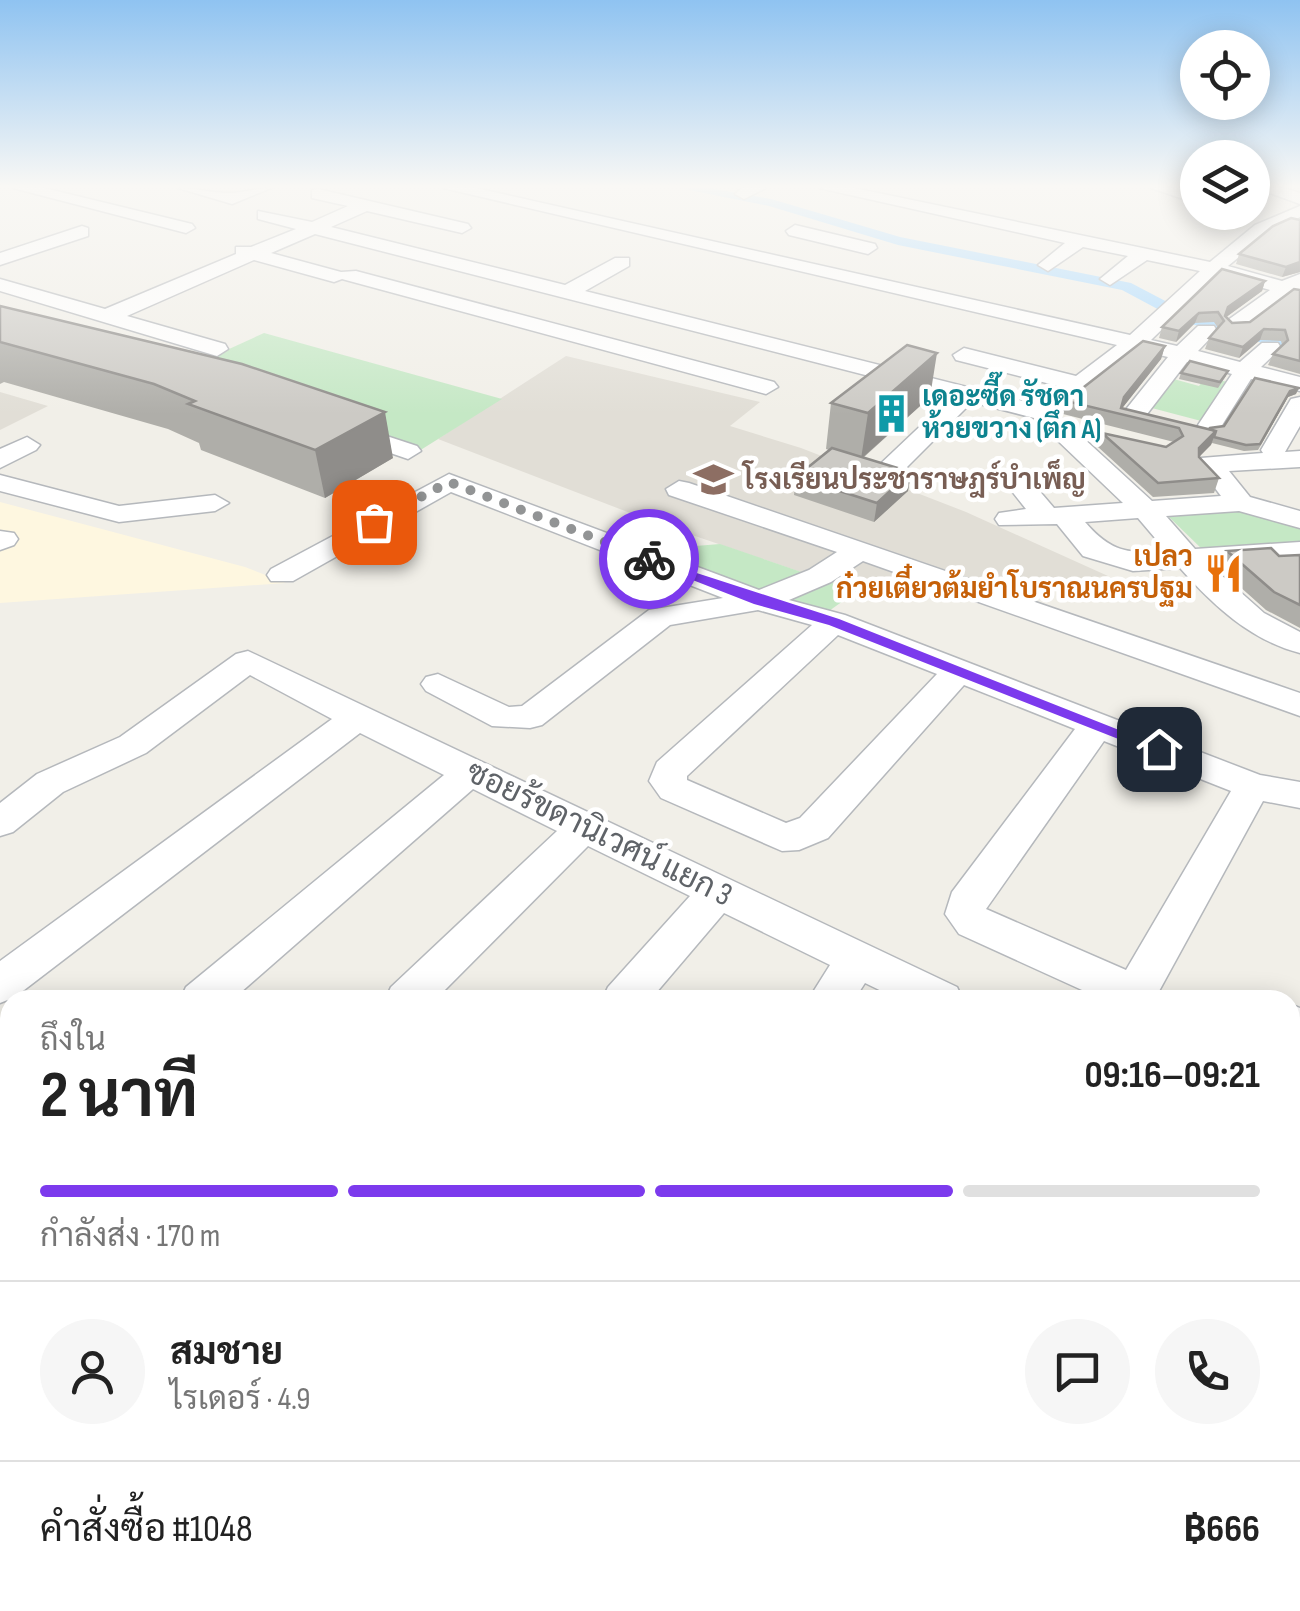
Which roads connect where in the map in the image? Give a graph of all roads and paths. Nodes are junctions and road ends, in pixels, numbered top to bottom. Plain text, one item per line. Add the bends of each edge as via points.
1 (214, 263) edge
2 (292, 263) edge
3 (434, 263) edge
4 (454, 263) edge
5 (620, 263) edge
6 (777, 263) edge
7 (846, 263) edge
8 (1131, 263) edge
9 (1189, 263) edge
10 (1219, 263) edge
11 (1213, 268) junction
12 (828, 275) junction
13 (929, 278) dead end
14 (1110, 279) dead end
15 (0, 285) edge
16 (386, 285) junction
17 (1293, 286) edge
18 (908, 293) junction
19 (576, 294) junction
20 (108, 316) junction
21 (532, 324) junction
22 (1236, 325) edge
23 (1206, 331) dead end
24 (759, 340) junction
25 (1134, 342) junction
26 (1270, 348) dead end
27 (217, 349) dead end
28 (964, 354) dead end
29 (1182, 354) junction
30 (1246, 369) junction
31 (708, 372) junction
32 (1080, 384) junction
33 (1300, 384) edge
34 (766, 387) dead end
35 (968, 394) junction
36 (1300, 404) edge
37 (1135, 414) edge
38 (315, 419) edge
39 (1049, 419) junction
40 (1210, 425) edge
41 (1108, 438) edge
42 (26, 445) dead end
43 (408, 451) dead end
44 (1287, 454) edge
45 (0, 460) edge
46 (884, 474) edge
47 (1016, 480) dead end
48 (0, 484) edge
49 (678, 488) dead end
50 (1240, 503) junction
51 (216, 504) dead end
52 (1144, 510) junction
53 (1291, 514) edge
54 (1056, 517) junction
55 (1009, 519) dead end
56 (860, 550) junction
57 (1300, 551) edge
58 (1192, 561) junction
59 (282, 575) dead end
60 (759, 601) junction
61 (834, 622) junction
62 (1300, 642) edge
63 (958, 671) junction
64 (438, 684) dead end
65 (1300, 705) edge
66 (357, 718) junction
67 (1097, 725) junction
68 (470, 772) junction
69 (1253, 786) junction
70 (1300, 795) edge
71 (0, 823) edge
72 (584, 827) junction
73 (718, 892) junction
74 (858, 959) junction
75 (0, 985) edge
76 (214, 990) edge
77 (418, 990) edge
78 (633, 990) edge
79 (837, 990) edge
80 (921, 990) edge

1 - 20 street
2 - 16 street
3 - 16 street
4 - 19 street
5 - 19 street
6 - 12 street
7 - 12 street
8 - 14 street
9 - 11 street
10 - 11 street
11 - 17 street
11 - 25 street
12 - 18 street
13 - 18 street
15 - 20 street
16 - 21 street
17 - 22 street
18 - 25 street
19 - 21 street
19 - 24 street via 696,317
20 - 27 street
21 - 31 street
23 - 29 street
24 - 31 street
24 - 35 street
25 - 29 street
25 - 32 street
26 - 30 street
28 - 32 street
29 - 30 street
29 - 37 street
30 - 33 street
30 - 40 street
31 - 34 street
32 - 39 street
35 - 39 street
35 - 46 street
36 - 44 street
38 - 43 street
39 - 41 street
39 - 52 street
42 - 45 street
44 - 50 street via 1210,464
47 - 54 street
48 - 51 street via 119,514
49 - 56 street
50 - 52 street
50 - 53 street
52 - 54 street
52 - 58 street
54 - 55 street
54 - 58 street via 1100,554 1133,562
56 - 60 street via 820,576
56 - 65 street
57 - 58 street
58 - 62 street via 1242,614
59 - 60 street via 449,482
60 - 61 street
60 - 64 street via 660,617 530,717 504,718
61 - 63 street
61 - 63 street via 670,771 667,781 782,836 799,836 814,828
63 - 67 street
66 - 68 street, ซอยร้ขดานิเวศน์ แยก 3
66 - 71 street, ซอยร้ขดานิเวศน์ แยก 3 via 252,665 133,745 50,784
66 - 75 street
67 - 69 street
67 - 69 street via 966,903 966,914 1108,983 1130,988 1143,981
68 - 72 street, ซอยร้ขดานิเวศน์ แยก 3
68 - 76 street
69 - 70 street
72 - 73 street, ซอยร้ขดานิเวศน์ แยก 3
72 - 77 street
73 - 74 street, ซอยร้ขดานิเวศน์ แยก 3
73 - 78 street
74 - 79 street
74 - 80 street, ซอยร้ขดานิเวศน์ แยก 3

